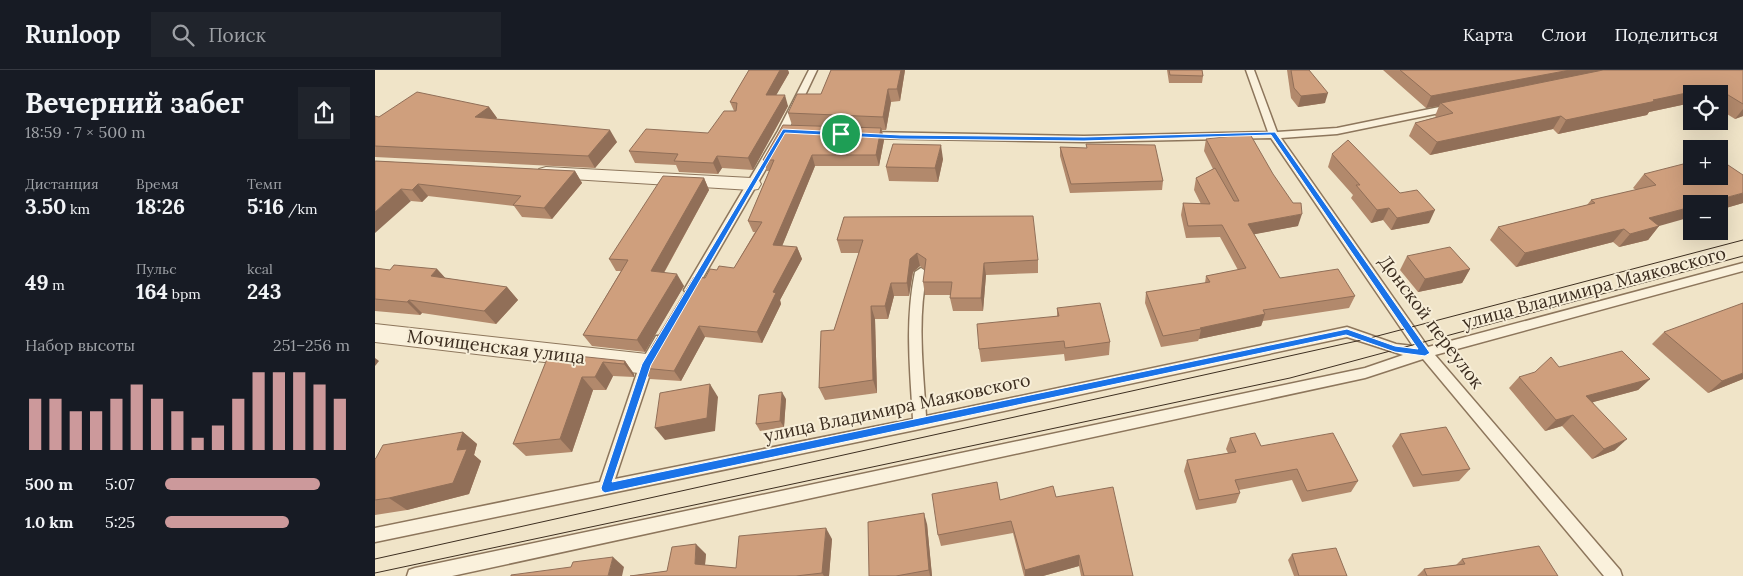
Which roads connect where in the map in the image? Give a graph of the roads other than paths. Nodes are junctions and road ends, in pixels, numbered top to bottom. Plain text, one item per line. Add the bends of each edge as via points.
1 (813, 70) edge
2 (1250, 70) edge
3 (1464, 105) edge
4 (1273, 133) junction
5 (861, 135) edge
6 (523, 172) edge
7 (751, 184) junction
8 (1743, 267) edge
9 (921, 272) dead end
10 (681, 304) edge
11 (667, 330) edge
12 (375, 333) edge
13 (1425, 353) junction
14 (647, 364) junction
15 (920, 423) junction
16 (605, 488) junction
17 (375, 535) edge
18 (415, 576) edge
19 (1614, 576) edge

1 - 7 lane via 788,131
2 - 4 lane, Донской переулок
3 - 4 lane via 1337,131
4 - 5 lane via 1094,139
4 - 13 lane, Донской переулок
6 - 7 street
7 - 10 lane
8 - 13 lane, улица Владимира Маяковского
9 - 15 lane via 915,316
11 - 14 lane
12 - 14 street, Мочищенская улица
13 - 15 lane, улица Владимира Маяковского via 1395,349 1347,332
13 - 18 lane, улица Владимира Маяковского via 1365,373
13 - 19 lane, Донской переулок
14 - 16 lane
15 - 16 lane, улица Владимира Маяковского
16 - 17 lane, улица Владимира Маяковского

